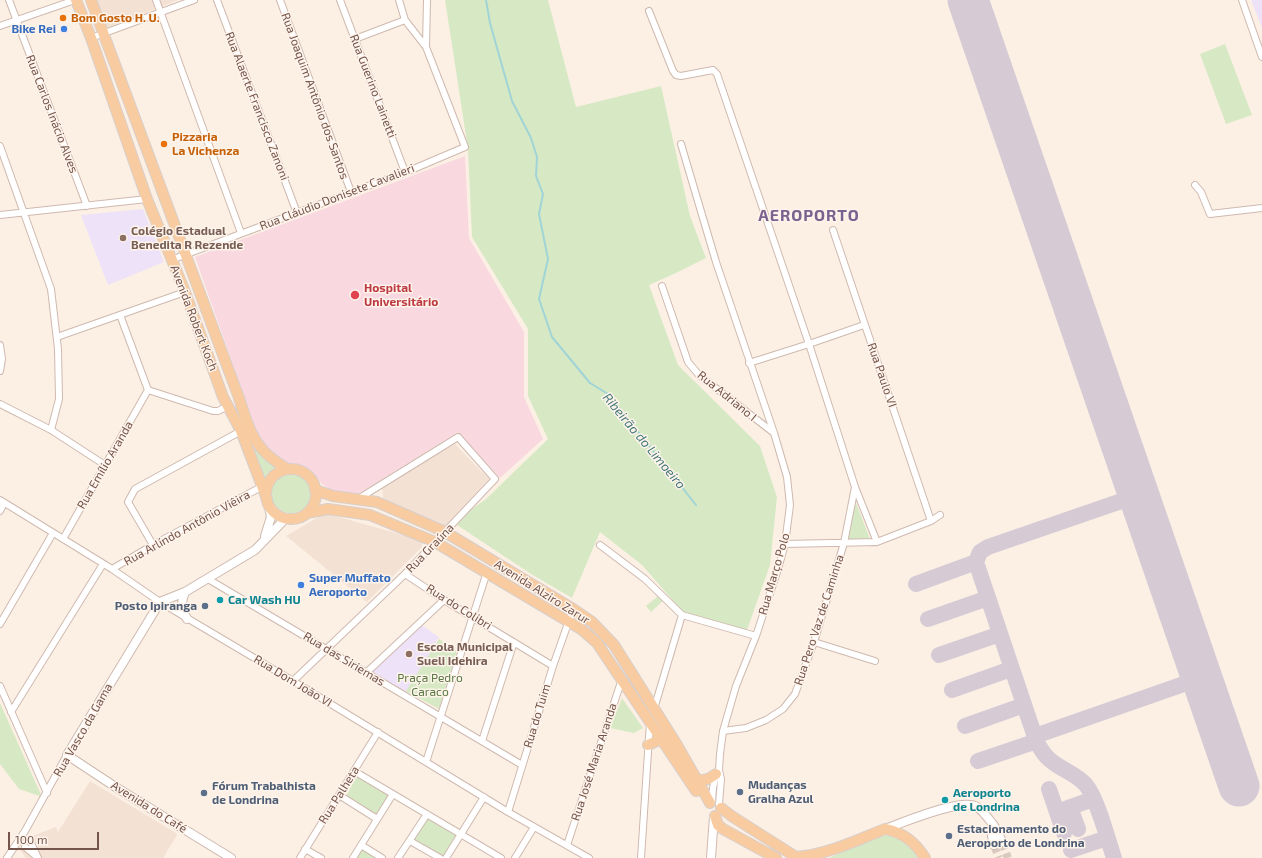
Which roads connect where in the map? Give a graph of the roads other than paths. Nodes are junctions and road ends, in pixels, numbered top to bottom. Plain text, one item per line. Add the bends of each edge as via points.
1 (9, 0) edge
2 (75, 0) edge
3 (91, 0) edge
4 (156, 0) edge
5 (194, 0) edge
6 (217, 0) edge
7 (280, 0) edge
8 (340, 0) edge
9 (399, 0) edge
10 (427, 0) edge
11 (1242, 0) edge
12 (648, 11) dead end
13 (161, 12) junction
14 (17, 20) junction
15 (405, 20) junction
16 (0, 26) edge
17 (104, 33) junction
18 (91, 38) junction
19 (355, 39) junction
20 (426, 47) junction
21 (1262, 57) edge
22 (681, 144) dead end
23 (0, 146) edge
24 (405, 172) junction
25 (1195, 185) dead end
26 (351, 192) junction
27 (147, 199) junction
28 (87, 206) junction
29 (1262, 208) edge
30 (24, 212) junction
31 (297, 212) junction
32 (0, 215) edge
33 (833, 230) dead end
34 (241, 233) junction
35 (185, 255) junction
36 (171, 260) junction
37 (662, 286) dead end
38 (185, 292) junction
39 (120, 315) junction
40 (864, 325) junction
41 (57, 337) junction
42 (809, 344) junction
43 (0, 345) edge
44 (749, 363) junction
45 (0, 371) edge
46 (148, 390) junction
47 (238, 395) junction
48 (223, 396) junction
49 (0, 404) edge
50 (228, 406) junction
51 (51, 430) junction
52 (241, 431) junction
53 (774, 433) junction
54 (105, 465) junction
55 (287, 469) junction
56 (263, 486) junction
57 (855, 487) junction
58 (316, 490) junction
59 (358, 499) junction
60 (2, 501) edge
61 (268, 503) junction
62 (0, 510) edge
63 (307, 513) junction
64 (940, 515) dead end
65 (286, 518) junction
66 (931, 521) junction
67 (445, 532) junction
68 (53, 533) junction
69 (64, 539) junction
70 (435, 542) junction
71 (877, 542) junction
72 (262, 543) junction
73 (844, 543) junction
74 (785, 544) junction
75 (154, 545) junction
76 (600, 545) dead end
77 (103, 564) junction
78 (112, 570) junction
79 (487, 572) junction
80 (405, 574) junction
81 (208, 579) junction
82 (185, 592) junction
83 (444, 600) junction
84 (160, 602) junction
85 (573, 608) junction
86 (682, 615) junction
87 (473, 616) junction
88 (187, 619) junction
89 (569, 621) junction
90 (0, 624) edge
91 (756, 636) junction
92 (514, 642) junction
93 (814, 642) junction
94 (327, 649) junction
95 (874, 661) dead end
96 (553, 666) junction
97 (367, 672) junction
98 (622, 679) junction
99 (293, 681) junction
100 (0, 686) edge
101 (654, 709) junction
102 (12, 712) junction
103 (440, 716) junction
104 (650, 722) junction
105 (723, 731) junction
106 (378, 732) junction
107 (661, 739) junction
108 (482, 741) junction
109 (648, 745) junction
110 (67, 755) junction
111 (426, 762) junction
112 (522, 765) junction
113 (354, 771) junction
114 (718, 772) junction
115 (698, 781) junction
116 (47, 792) junction
117 (393, 794) junction
118 (339, 795) junction
119 (484, 797) junction
120 (714, 808) junction
121 (508, 812) junction
122 (427, 814) junction
123 (378, 819) junction
124 (534, 827) junction
125 (885, 829) junction
126 (460, 834) junction
127 (27, 836) junction
128 (410, 840) junction
129 (998, 844) tunnel mouth
130 (21, 845) junction
131 (362, 845) junction
132 (567, 845) junction
133 (781, 848) junction
134 (305, 849) junction
135 (832, 849) junction
136 (38, 857) edge
137 (7, 858) edge
138 (231, 858) edge
139 (300, 858) edge
140 (321, 858) edge
141 (354, 858) edge
142 (382, 858) edge
143 (398, 858) edge
144 (440, 858) edge
145 (446, 858) edge
146 (501, 858) edge
147 (515, 858) edge
148 (590, 858) edge
149 (641, 858) edge
150 (711, 858) edge
151 (776, 858) edge
152 (822, 858) edge
153 (925, 858) edge

1 - 14 street, Rua Carlos Inácio Alves
2 - 14 street
2 - 18 main road, Avenida Robert Koch
3 - 17 main road, Avenida Robert Koch
4 - 13 street
5 - 13 street
6 - 31 street, Rua Alaerte Francisco Zanoni
7 - 26 street, Rua Joaquim Antônio dos Santos
8 - 19 street, Rua Guerino Lainetti
9 - 15 street
10 - 20 street
11 - 21 street
12 - 42 street, Rua Pero Vaz de Caminha via 676,75 713,70 717,74
13 - 17 street
13 - 34 street
14 - 16 street
14 - 28 street, Rua Carlos Inácio Alves
15 - 19 street
15 - 20 street
17 - 18 street
17 - 35 main road, Avenida Robert Koch
18 - 27 main road, Avenida Robert Koch
19 - 24 street, Rua Guerino Lainetti
20 - 24 street, Rua Cláudio Donisete Cavalieri via 465,147
22 - 44 street, Rua Março Polo
23 - 30 street
24 - 26 street, Rua Cláudio Donisete Cavalieri
25 - 29 street via 1201,192 1210,214
26 - 31 street, Rua Cláudio Donisete Cavalieri
27 - 28 street
27 - 36 main road, Avenida Robert Koch
28 - 30 street
30 - 32 street
30 - 41 street via 51,289
31 - 34 street, Rua Cláudio Donisete Cavalieri
33 - 40 street, Rua Paulo VI
34 - 35 street, Rua Cláudio Donisete Cavalieri
35 - 36 street, Rua Cláudio Donisete Cavalieri
35 - 47 main road, Avenida Robert Koch
36 - 38 main road, Avenida Robert Koch
37 - 53 street, Rua Adriano I via 688,362 699,375
38 - 39 street
38 - 48 main road, Avenida Robert Koch
39 - 41 street
39 - 46 street
40 - 42 street
40 - 66 street, Rua Paulo VI
41 - 51 street via 59,398
42 - 44 street
42 - 57 street, Rua Pero Vaz de Caminha
43 - 45 street
44 - 53 street, Rua Março Polo
46 - 50 street via 215,412
46 - 54 street, Rua Emílio Aranda
47 - 48 main road
47 - 50 main road
47 - 55 main road, Avenida Robert Koch via 255,440 269,456
48 - 50 main road, Avenida Robert Koch
49 - 51 street
50 - 52 main road, Avenida Robert Koch
51 - 54 street
52 - 56 main road, Avenida Robert Koch
52 - 75 street via 134,489 128,502
53 - 74 street, Rua Março Polo via 790,505
54 - 69 street, Rua Emílio Aranda
55 - 58 main road via 295,469 309,476
55 - 61 main road via 279,471 268,483
56 - 61 main road, Avenida Robert Koch
56 - 75 street, Rua Arlíndo Antônio Viêira
57 - 71 street, Rua Pero Vaz de Caminha
57 - 73 street, Rua Pero Vaz de Caminha
58 - 59 main road, Avenida Alziro Zarur via 333,496
58 - 63 main road via 312,507
59 - 67 main road, Avenida Alziro Zarur via 377,502
59 - 67 street, Rua Graúna via 458,437 495,479
60 - 62 street
60 - 68 street, Rua Dom João VI
61 - 65 main road via 279,516
61 - 72 street, Avenida Robert Koch via 271,517
63 - 65 main road via 300,517
63 - 70 main road, Avenida Alziro Zarur via 328,510 370,515
64 - 66 street
65 - 72 street
66 - 71 street
67 - 70 street, Rua Graúna
67 - 85 main road, Avenida Alziro Zarur
68 - 69 street, Rua Dom João VI
68 - 90 street
69 - 77 street, Rua Dom João VI
70 - 79 main road, Avenida Alziro Zarur
70 - 80 street, Rua Graúna
71 - 73 street
72 - 81 street
73 - 74 street
73 - 93 street, Rua Pero Vaz de Caminha
74 - 91 street, Rua Março Polo
75 - 78 street, Rua Arlíndo Antônio Viêira
76 - 86 street via 645,579
77 - 78 street, Rua Dom João VI
77 - 102 street
78 - 84 street, Rua Dom João VI
79 - 87 street
79 - 89 main road, Avenida Alziro Zarur
80 - 83 street, Rua do Colibri
80 - 94 street, Rua Graúna
81 - 82 street
81 - 94 street, Rua das Siriemas
82 - 84 street
82 - 88 street via 181,604
83 - 87 street, Rua do Colibri
83 - 97 street
84 - 88 street, Rua Dom João VI
84 - 110 street, Rua Vasco da Gama
85 - 89 street, Rua do Tuim
85 - 101 main road, Avenida Alziro Zarur via 592,622 614,645
86 - 91 street
86 - 101 street
87 - 92 street, Rua do Colibri
87 - 103 street
88 - 99 street, Rua Dom João VI
89 - 96 street, Rua do Tuim
89 - 98 main road, Avenida Alziro Zarur via 597,643
91 - 105 street, Rua Março Polo via 736,686
92 - 96 street, Rua do Colibri
92 - 108 street
93 - 95 street
93 - 105 street, Rua Pero Vaz de Caminha via 795,694 783,709 766,720 746,728
94 - 97 street, Rua das Siriemas
94 - 99 street, Rua Graúna
96 - 112 street, Rua do Tuim
97 - 103 street, Rua das Siriemas
98 - 104 main road, Avenida Alziro Zarur
98 - 132 street, Rua José Maria Aranda
99 - 106 street, Rua Dom João VI
100 - 102 street
101 - 104 street
101 - 115 main road, Avenida Alziro Zarur
102 - 116 street
103 - 108 street, Rua das Siriemas
103 - 111 street
104 - 107 main road, Avenida Alziro Zarur
104 - 109 street
105 - 114 street, Rua Março Polo
106 - 111 street, Rua Dom João VI
106 - 113 street, Rua Palheta
107 - 109 main road
107 - 120 main road, Avenida Alziro Zarur
108 - 112 street, Rua das Siriemas
109 - 149 street
110 - 116 street, Rua Vasco da Gama
110 - 138 street, Avenida do Café
111 - 119 street, Rua Dom João VI
112 - 121 street, Rua do Tuim
113 - 117 street
113 - 118 street, Rua Palheta
114 - 115 main road via 708,779
114 - 120 street, Rua Março Polo via 721,779
115 - 120 main road, Avenida Alziro Zarur
116 - 127 street, Rua Vasco da Gama
117 - 122 street
117 - 123 street
118 - 123 street
118 - 134 street, Rua Palheta
119 - 121 street, Rua Dom João VI
119 - 126 street
120 - 133 main road via 733,817
120 - 150 street
120 - 151 main road via 718,825
121 - 124 street, Rua Dom João VI
122 - 126 street
122 - 128 street
123 - 131 street
124 - 132 street, Rua Dom João VI
124 - 147 street
125 - 129 street via 962,804 977,806 992,823 992,836
125 - 135 main road
125 - 153 main road via 908,837
126 - 145 street
126 - 146 street
127 - 130 street, Rua Vasco da Gama
127 - 136 street
128 - 143 street
128 - 144 street
130 - 136 street
130 - 137 street, Rua Vasco da Gama
131 - 141 street
131 - 142 street
132 - 148 street, Rua Dom João VI
133 - 135 main road via 796,857
133 - 151 main road
134 - 139 street, Rua Palheta
134 - 140 street
135 - 152 main road

